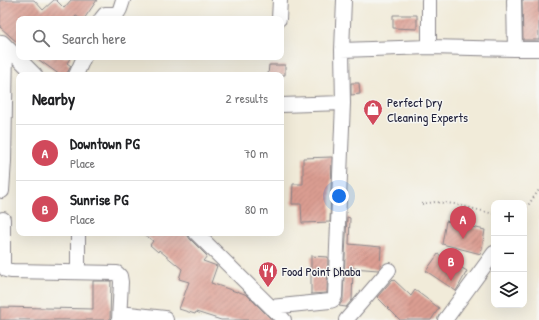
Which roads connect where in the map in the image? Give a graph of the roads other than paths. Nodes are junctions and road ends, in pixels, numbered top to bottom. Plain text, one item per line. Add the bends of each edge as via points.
1 (123, 0) edge
2 (280, 0) edge
3 (344, 0) edge
4 (429, 0) edge
5 (514, 0) edge
6 (103, 16) edge
7 (279, 16) edge
8 (3, 44) edge
9 (429, 47) junction
10 (515, 49) junction
11 (539, 49) edge
12 (342, 50) junction
13 (16, 57) edge
14 (20, 60) edge
15 (83, 60) edge
16 (32, 72) edge
17 (77, 72) edge
18 (343, 103) junction
19 (284, 104) edge
20 (2, 191) dead end
21 (3, 219) dead end
22 (78, 236) edge
23 (199, 236) edge
24 (491, 257) edge
25 (389, 270) dead end
26 (78, 272) junction
27 (271, 307) junction
28 (120, 316) edge
29 (166, 320) edge
30 (284, 320) edge
31 (346, 320) edge
32 (445, 320) edge

1 - 6 street via 117,14
2 - 7 street
3 - 12 street
4 - 9 street
5 - 10 street
8 - 13 street
8 - 20 street
9 - 10 street
9 - 12 street
10 - 11 street
12 - 18 street
14 - 16 street
15 - 17 street
18 - 19 street
18 - 27 street via 335,296 330,302
21 - 26 street via 3,265 6,270
22 - 26 street
23 - 27 street
24 - 32 street
25 - 31 street
26 - 28 street via 117,273 120,276
27 - 30 street
28 - 29 street

